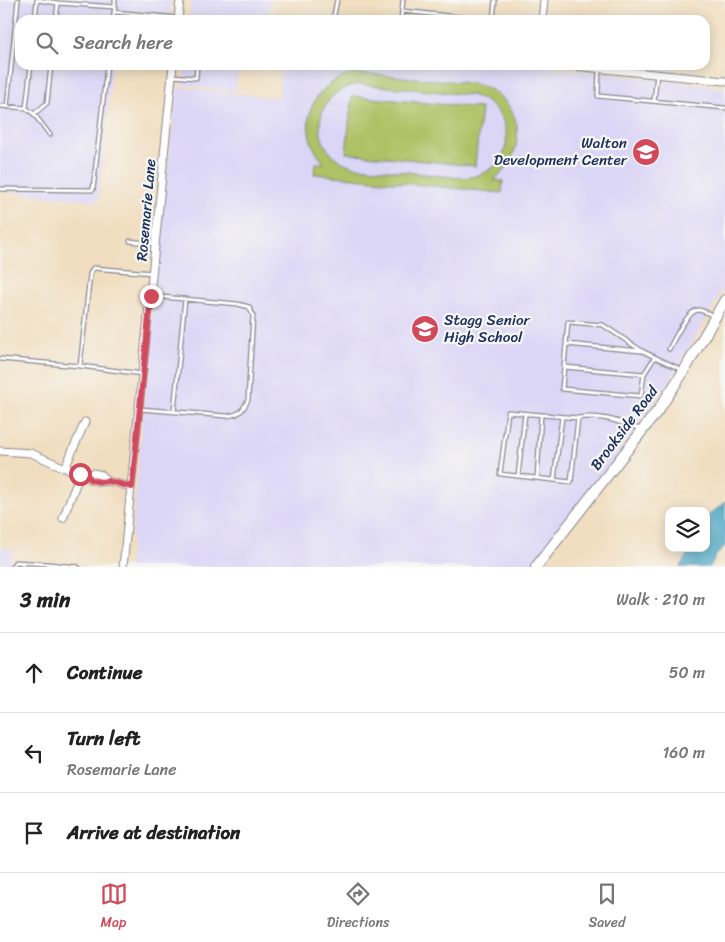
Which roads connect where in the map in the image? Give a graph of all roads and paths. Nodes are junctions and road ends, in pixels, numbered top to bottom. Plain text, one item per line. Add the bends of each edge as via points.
1 (18, 0) edge
2 (37, 0) edge
3 (115, 0) edge
4 (180, 0) edge
5 (337, 0) edge
6 (404, 0) edge
7 (495, 0) edge
8 (544, 0) edge
9 (58, 3) junction
10 (115, 7) junction
11 (402, 11) junction
12 (114, 12) junction
13 (16, 15) edge
14 (36, 15) edge
15 (57, 15) edge
16 (114, 15) edge
17 (141, 15) edge
18 (178, 15) edge
19 (334, 15) edge
20 (402, 15) edge
21 (440, 15) edge
22 (494, 15) edge
23 (542, 15) edge
24 (15, 29) edge
25 (30, 70) edge
26 (50, 70) edge
27 (106, 70) edge
28 (173, 70) edge
29 (197, 70) edge
30 (599, 70) edge
31 (618, 70) edge
32 (656, 74) junction
33 (172, 76) junction
34 (725, 81) edge
35 (654, 101) junction
36 (0, 106) edge
37 (7, 107) junction
38 (26, 108) junction
39 (725, 108) edge
40 (34, 114) junction
41 (50, 135) dead end
42 (0, 188) edge
43 (130, 241) dead end
44 (156, 244) junction
45 (154, 273) junction
46 (151, 296) junction
47 (185, 299) junction
48 (725, 300) edge
49 (715, 317) junction
50 (566, 344) junction
51 (669, 349) dead end
52 (642, 351) junction
53 (654, 357) junction
54 (0, 359) edge
55 (80, 366) junction
56 (564, 367) junction
57 (684, 371) junction
58 (143, 374) junction
59 (644, 374) junction
60 (140, 409) junction
61 (174, 411) junction
62 (525, 414) junction
63 (541, 415) junction
64 (562, 417) junction
65 (578, 418) junction
66 (85, 422) dead end
67 (642, 430) junction
68 (0, 452) edge
69 (65, 468) junction
70 (80, 474) junction
71 (518, 476) junction
72 (537, 478) junction
73 (554, 480) junction
74 (132, 487) junction
75 (62, 518) dead end
76 (12, 567) edge
77 (78, 567) edge
78 (123, 567) edge
79 (536, 567) edge

1 - 13 lane
2 - 9 lane
2 - 14 lane
3 - 10 lane
4 - 18 street
5 - 19 lane
6 - 11 lane
7 - 22 lane
8 - 23 street
9 - 10 lane
9 - 15 lane
10 - 12 lane
11 - 20 lane
11 - 21 lane
12 - 16 lane
12 - 17 lane
24 - 37 lane
25 - 38 lane
26 - 40 lane via 47,103
27 - 42 lane via 93,190
28 - 33 street, Rosemarie Lane
29 - 33 lane via 196,78
30 - 35 lane via 598,96
31 - 32 street
32 - 34 street
32 - 35 lane
33 - 44 street, Rosemarie Lane
35 - 39 lane
36 - 37 lane
37 - 38 lane
38 - 40 lane
40 - 41 lane
43 - 44 lane
44 - 45 street, Rosemarie Lane
45 - 46 street, Rosemarie Lane
45 - 55 lane via 93,268
46 - 47 lane
46 - 58 street, Rosemarie Lane
47 - 61 lane
47 - 61 lane via 241,304 248,307 253,315 248,400 238,415
48 - 49 street, Brookside Road
49 - 51 lane via 699,310 693,312
49 - 57 street, Brookside Road
50 - 52 lane
50 - 52 lane via 568,322 603,325
50 - 56 lane
52 - 53 lane
53 - 57 lane
53 - 59 lane
54 - 55 lane
55 - 58 lane
56 - 59 lane
56 - 59 lane via 562,389 641,396
57 - 67 street, Brookside Road
58 - 60 street, Rosemarie Lane
60 - 61 lane
60 - 74 street, Rosemarie Lane
62 - 63 lane
62 - 71 lane
62 - 71 lane via 508,412 500,474
63 - 64 lane
63 - 72 lane
64 - 65 lane
64 - 73 lane
65 - 67 lane via 588,416 620,421
65 - 73 lane via 571,482
66 - 69 street
67 - 79 street, Brookside Road
68 - 69 street via 31,453
69 - 70 street
70 - 74 street via 91,480
70 - 75 street
71 - 72 lane
72 - 73 lane
74 - 78 street, Rosemarie Lane
76 - 77 lane via 15,562

